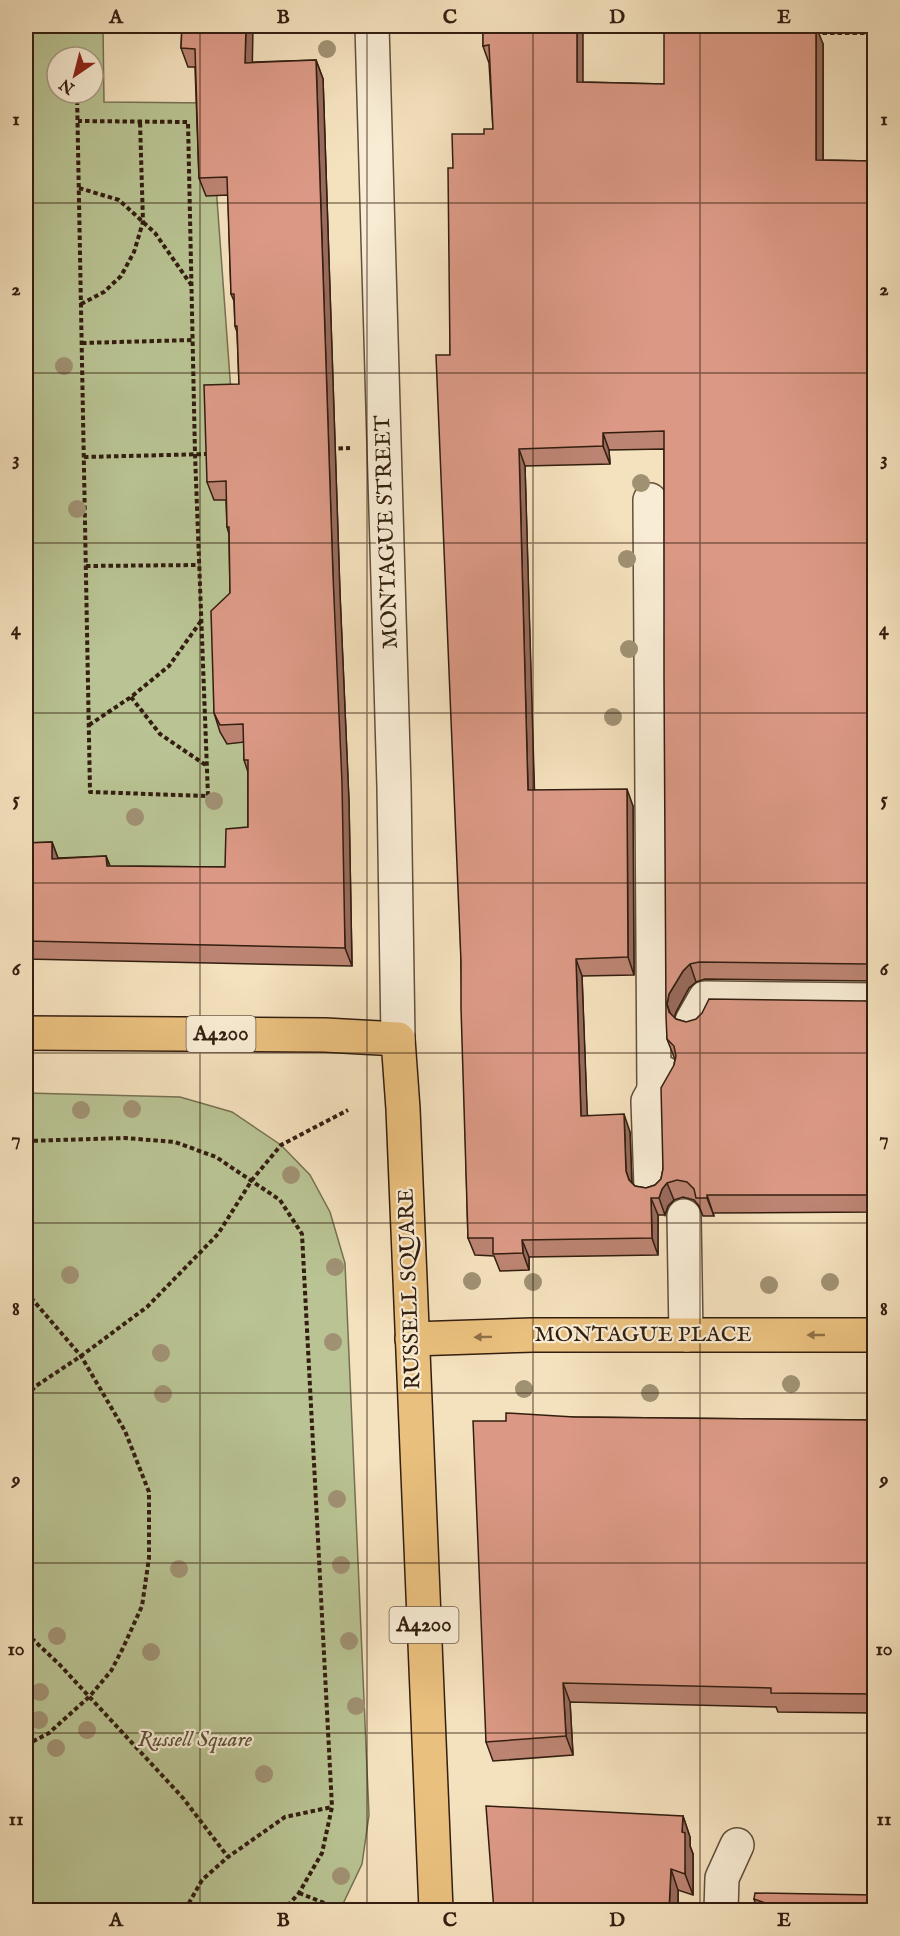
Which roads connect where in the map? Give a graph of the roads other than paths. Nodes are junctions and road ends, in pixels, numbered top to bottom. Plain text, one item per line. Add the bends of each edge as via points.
1 (372, 26) edge
2 (650, 500) dead end
3 (874, 1000) edge
4 (692, 1021) edge
5 (26, 1033) edge
6 (398, 1039) junction
7 (674, 1055) edge
8 (654, 1090) junction
9 (651, 1187) edge
10 (684, 1215) dead end
11 (686, 1335) junction
12 (874, 1335) edge
13 (412, 1339) junction
14 (737, 1845) dead end
15 (436, 1911) edge
16 (720, 1911) edge

1 - 6 street, MONTAGUE STREET
2 - 8 street
3 - 4 street via 705,998
5 - 6 main road, A4200
6 - 13 main road, RUSSELL SQUARE / A4200
7 - 8 street
8 - 9 street via 648,1101
10 - 11 street
12 -> 11 main road, MONTAGUE PLACE
11 -> 13 main road, MONTAGUE PLACE
13 - 15 main road, RUSSELL SQUARE / A4200
14 - 16 street via 722,1878

